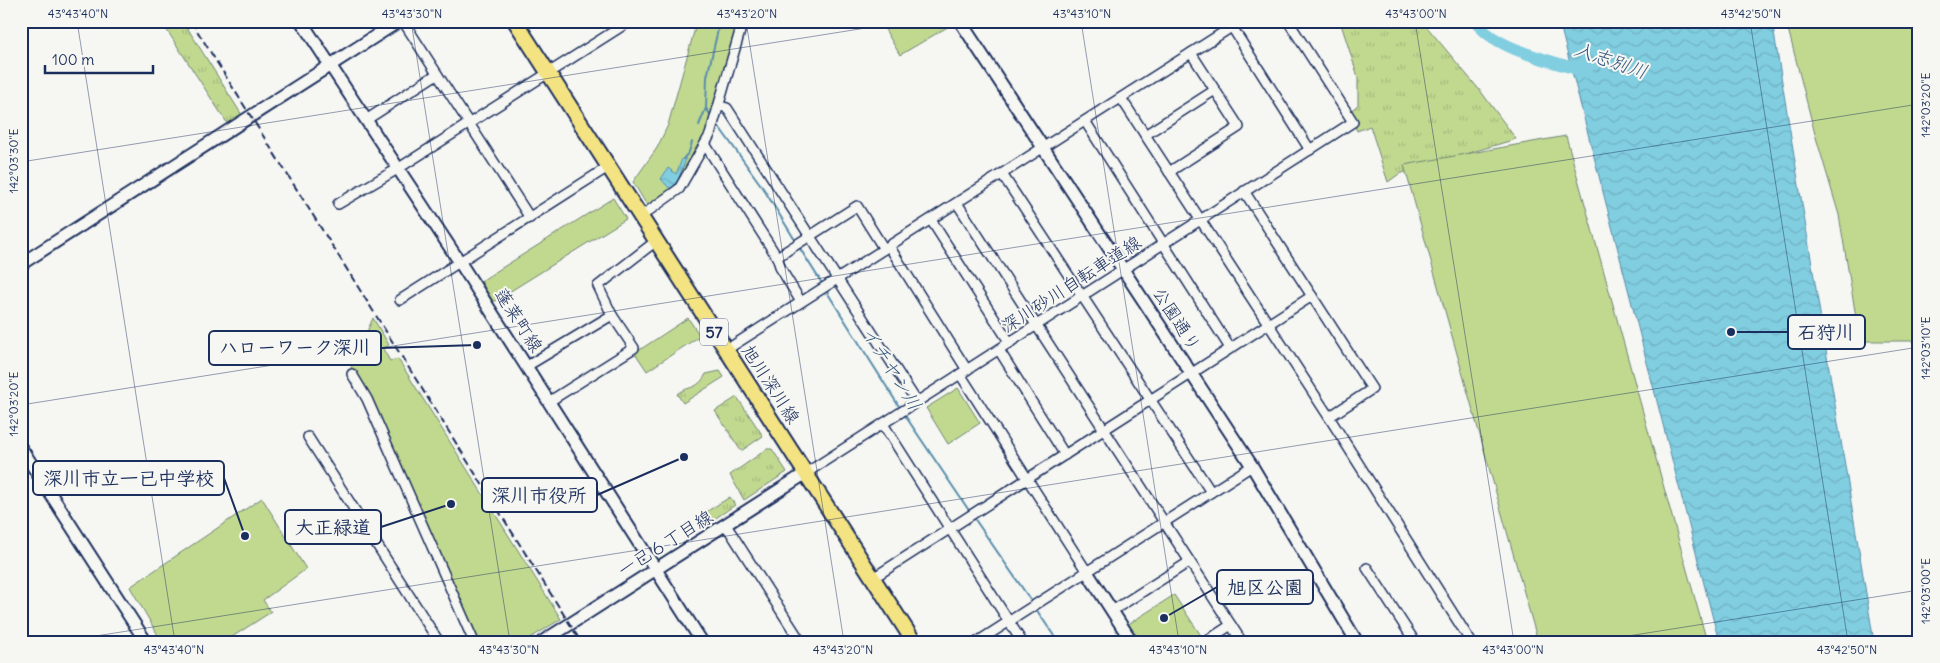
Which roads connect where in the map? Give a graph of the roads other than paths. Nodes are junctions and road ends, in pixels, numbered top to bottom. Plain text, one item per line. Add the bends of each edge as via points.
1 (301, 21) edge
2 (399, 21) edge
3 (403, 21) edge
4 (516, 21) edge
5 (630, 21) edge
6 (742, 21) edge
7 (960, 21) edge
8 (1241, 21) edge
9 (1288, 21) edge
10 (1232, 27) junction
11 (1191, 53) junction
12 (329, 66) junction
13 (437, 74) junction
14 (549, 74) junction
15 (1215, 90) junction
16 (1121, 98) junction
17 (720, 106) junction
18 (366, 120) junction
19 (1085, 121) junction
20 (470, 124) junction
21 (1145, 135) junction
22 (705, 144) junction
23 (1042, 148) junction
24 (1310, 150) junction
25 (608, 167) junction
26 (399, 168) junction
27 (1169, 172) junction
28 (1002, 174) junction
29 (1244, 191) junction
30 (958, 203) junction
31 (338, 204) dead end
32 (640, 217) junction
33 (530, 218) junction
34 (1200, 219) junction
35 (931, 220) junction
36 (809, 237) junction
37 (656, 242) junction
38 (1163, 244) junction
39 (887, 248) junction
40 (777, 257) junction
41 (459, 261) junction
42 (21, 264) edge
43 (1124, 269) junction
44 (837, 278) junction
45 (1083, 296) junction
46 (1312, 296) junction
47 (400, 300) dead end
48 (801, 302) junction
49 (612, 315) junction
50 (1268, 324) junction
51 (1036, 325) junction
52 (1010, 343) junction
53 (1230, 348) junction
54 (726, 350) junction
55 (999, 350) junction
56 (528, 366) junction
57 (964, 372) junction
58 (1192, 372) junction
59 (352, 374) dead end
60 (1151, 399) junction
61 (550, 401) junction
62 (917, 402) junction
63 (1329, 417) junction
64 (883, 424) junction
65 (1104, 430) junction
66 (308, 437) dead end
67 (21, 448) edge
68 (1065, 455) junction
69 (1252, 466) junction
70 (806, 473) junction
71 (1026, 480) junction
72 (1211, 492) junction
73 (1164, 523) junction
74 (726, 525) junction
75 (950, 528) junction
76 (1189, 562) junction
77 (1368, 568) dead end
78 (657, 569) junction
79 (1087, 572) junction
80 (873, 578) junction
81 (1112, 611) junction
82 (1009, 622) junction
83 (1231, 625) junction
84 (146, 642) edge
85 (439, 642) edge
86 (474, 642) edge
87 (542, 642) edge
88 (702, 642) edge
89 (801, 642) edge
90 (914, 642) edge
91 (977, 642) edge
92 (1022, 642) edge
93 (1132, 642) edge
94 (1205, 642) edge
95 (1242, 642) edge
96 (1357, 642) edge
97 (1415, 642) edge
98 (1471, 642) edge

1 - 12 street, 蓬莱町線
2 - 12 street
3 - 13 street
4 - 14 main road, 旭川深川線 / 57
5 - 14 street
6 - 17 street
7 - 23 street, 公園通り
8 - 10 street
9 - 24 street, 深川砂川自転車道線 via 1352,122
10 - 11 street
10 - 24 street
11 - 15 street
11 - 16 street
12 - 18 street, 蓬莱町線
12 - 42 street
13 - 18 street
13 - 20 street
14 - 20 street
14 - 25 main road, 旭川深川線 / 57
15 - 21 street
15 - 27 street via 1239,127
16 - 19 street
16 - 21 street
17 - 22 street
17 - 36 street via 727,108
18 - 26 street, 蓬莱町線
19 - 23 street
19 - 38 street
20 - 26 street
20 - 33 street
21 - 27 street
22 - 32 street via 679,189
22 - 40 street
23 - 28 street
23 - 43 street, 公園通り
24 - 29 street, 深川砂川自転車道線
25 - 32 main road, 旭川深川線 / 57
25 - 33 street
26 - 31 street
26 - 41 street, 蓬莱町線
27 - 34 street
28 - 30 street
28 - 45 street
29 - 34 street, 深川砂川自転車道線
29 - 46 street
30 - 35 street
30 - 51 street
32 - 37 main road, 旭川深川線 / 57
33 - 41 street
34 - 38 street, 深川砂川自転車道線
34 - 50 street
35 - 39 street
35 - 52 street
36 - 39 street via 857,206
36 - 40 street
36 - 44 street
37 - 49 street via 598,286
37 - 54 main road, 旭川深川線 / 57
38 - 43 street, 深川砂川自転車道線
38 - 53 street
39 - 44 street
39 - 57 street
40 - 48 street
41 - 47 street
41 - 56 street, 蓬莱町線
43 - 45 street, 深川砂川自転車道線
43 - 58 street, 公園通り
44 - 48 street
44 - 62 street
45 - 51 street, 深川砂川自転車道線
45 - 60 street
46 - 50 street
46 - 63 street via 1372,389
48 - 54 street
49 - 56 street
49 - 61 street via 634,348
50 - 53 street
50 - 63 street
51 - 52 street, 深川砂川自転車道線
51 - 65 street
52 - 55 street, 深川砂川自転車道線
53 - 58 street
54 - 70 main road, 旭川深川線 / 57
55 - 57 street, 深川砂川自転車道線
55 - 68 street
56 - 61 street, 蓬莱町線
57 - 62 street, 深川砂川自転車道線
57 - 71 street
58 - 60 street
58 - 69 street, 公園通り
59 - 86 street via 367,399
60 - 65 street
60 - 72 street
61 - 78 street, 蓬莱町線
62 - 64 street, 深川砂川自転車道線
63 - 98 street
64 - 70 street, 深川砂川自転車道線
64 - 75 street
65 - 68 street
65 - 73 street
66 - 85 street
67 - 84 street
68 - 71 street
69 - 72 street
69 - 96 street, 公園通り
70 - 74 street, 一已６丁目線
70 - 80 main road, 旭川深川線 / 57
71 - 75 street
71 - 79 street
72 - 73 street
73 - 76 street
73 - 79 street
74 - 78 street, 一已６丁目線
74 - 89 street
75 - 80 street
75 - 82 street
76 - 81 street
76 - 83 street
77 - 97 street
78 - 87 street, 一已６丁目線
78 - 88 street, 蓬莱町線
79 - 81 street
79 - 82 street
80 - 90 main road, 旭川深川線 / 57
81 - 93 street
82 - 91 street
82 - 92 street
83 - 94 street
83 - 95 street

